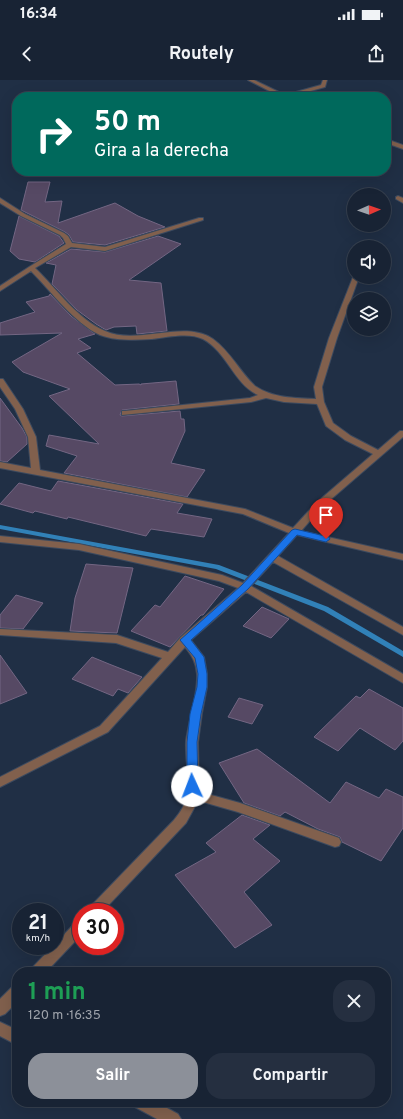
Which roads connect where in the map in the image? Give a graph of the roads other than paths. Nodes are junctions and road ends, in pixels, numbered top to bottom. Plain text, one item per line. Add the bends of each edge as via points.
1 (250, 80) edge
2 (325, 80) edge
3 (275, 92) edge
4 (302, 92) edge
5 (391, 143) edge
6 (403, 147) edge
7 (0, 200) edge
8 (201, 219) dead end
9 (70, 245) junction
10 (31, 268) junction
11 (353, 284) edge
12 (0, 289) edge
13 (0, 380) edge
14 (267, 395) junction
15 (320, 402) junction
16 (125, 413) dead end
17 (403, 433) edge
18 (378, 452) junction
19 (0, 465) edge
20 (36, 472) junction
21 (295, 532) junction
22 (0, 539) edge
23 (272, 557) junction
24 (403, 557) edge
25 (245, 586) junction
26 (0, 632) edge
27 (403, 632) edge
28 (185, 640) junction
29 (170, 657) junction
30 (403, 679) edge
31 (0, 782) edge
32 (193, 795) junction
33 (335, 842) dead end
34 (102, 903) edge
35 (72, 935) edge
36 (42, 967) edge
37 (12, 997) edge
38 (0, 1009) edge
39 (0, 1029) edge
40 (12, 1035) edge
41 (150, 1107) edge
42 (173, 1119) edge

1 - 3 street
2 - 4 street via 323,86
5 - 6 street
7 - 9 street via 23,215 62,234
8 - 9 street via 105,249
9 - 10 street
10 - 12 street
10 - 14 street via 94,328 122,337 194,334 203,336 210,340 252,388
11 - 15 street via 318,387
13 - 20 street via 19,409 32,437
14 - 15 street
14 - 16 street via 251,400
15 - 18 street via 329,424 348,438
17 - 18 street
18 - 21 street via 318,505
19 - 20 street
20 - 21 street via 245,512
21 - 23 street
21 - 24 street
22 - 25 street via 79,547 222,578
23 - 25 street
23 - 27 street
25 - 28 street
25 - 30 street
26 - 29 street via 117,639
28 - 29 street
28 - 32 street via 199,657 202,674 192,742
29 - 31 street via 104,729
32 - 33 street via 240,808
32 - 34 street via 187,814 180,823
35 - 36 street
37 - 38 street
39 - 40 street
41 - 42 street

